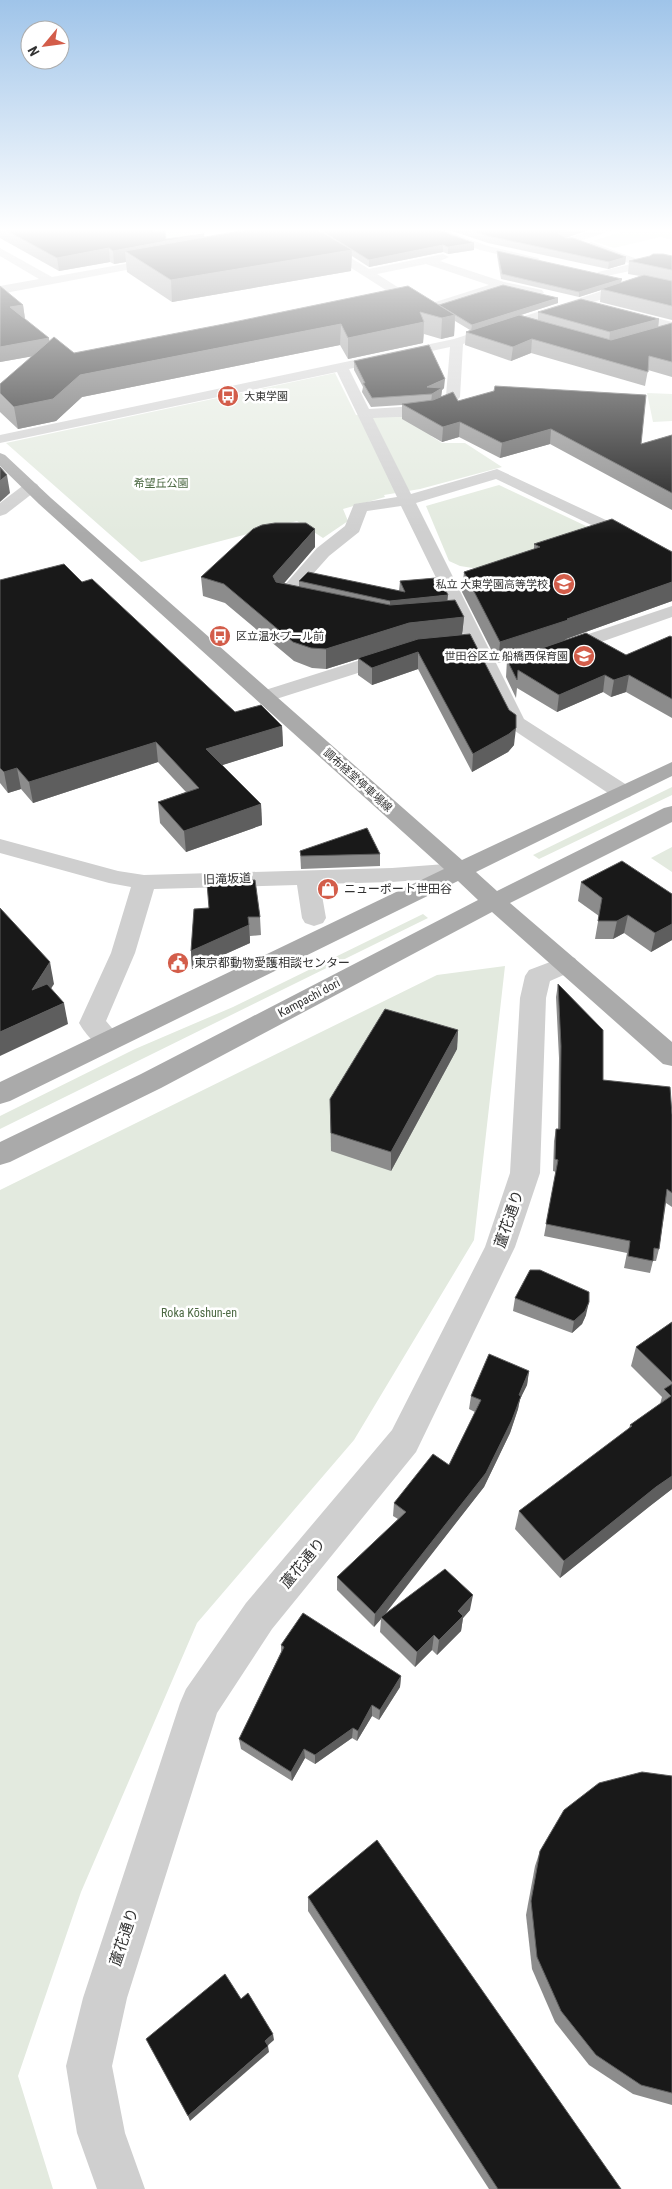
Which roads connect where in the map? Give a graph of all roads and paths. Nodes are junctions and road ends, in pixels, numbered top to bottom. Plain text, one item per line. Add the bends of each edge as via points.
1 (497, 330) edge
2 (666, 330) edge
3 (654, 335) edge
4 (456, 336) junction
5 (341, 367) junction
6 (364, 414) junction
7 (0, 439) edge
8 (0, 458) edge
9 (37, 494) junction
10 (407, 500) junction
11 (0, 511) edge
12 (672, 557) edge
13 (323, 604) edge
14 (672, 611) edge
15 (414, 649) edge
16 (545, 655) edge
17 (266, 696) junction
18 (672, 768) edge
19 (622, 792) junction
20 (672, 813) edge
21 (0, 846) edge
22 (459, 870) junction
23 (307, 877) junction
24 (144, 882) junction
25 (494, 901) junction
26 (314, 918) dead end
27 (566, 964) junction
28 (109, 1040) junction
29 (672, 1057) edge
30 (0, 1094) edge
31 (0, 1154) edge
32 (121, 2189) edge

1 - 4 street via 471,338
2 - 3 street
4 - 5 street
4 - 6 street via 453,397 442,406 410,412
5 - 6 street
5 - 7 street
6 - 10 street
8 - 9 main road, 調布経堂停車場線
9 - 11 street
9 - 17 main road, 調布経堂停車場線
10 - 12 street via 497,474
10 - 13 street via 360,507 354,528 323,552 284,596
10 - 19 street via 466,644 500,671 516,723
14 - 16 street
15 - 17 street
17 - 22 main road, 調布経堂停車場線
18 - 19 main road
19 - 22 main road
20 - 25 main road, Kampachi dori
21 - 24 street, 旧滝坂道 via 117,878
22 - 23 street, 旧滝坂道
22 - 25 main road, 調布経堂停車場線
22 - 28 main road
23 - 24 street, 旧滝坂道
23 - 26 street
24 - 28 street via 123,953 92,1023
25 - 27 main road, 調布経堂停車場線
25 - 31 main road, Kampachi dori via 151,1081
27 - 29 main road, 調布経堂停車場線
27 - 32 street, 蘆花通り via 538,976 533,998 525,1173 496,1256 404,1441 259,1616 200,1703 104,1998 89,2066 101,2134
28 - 30 main road

